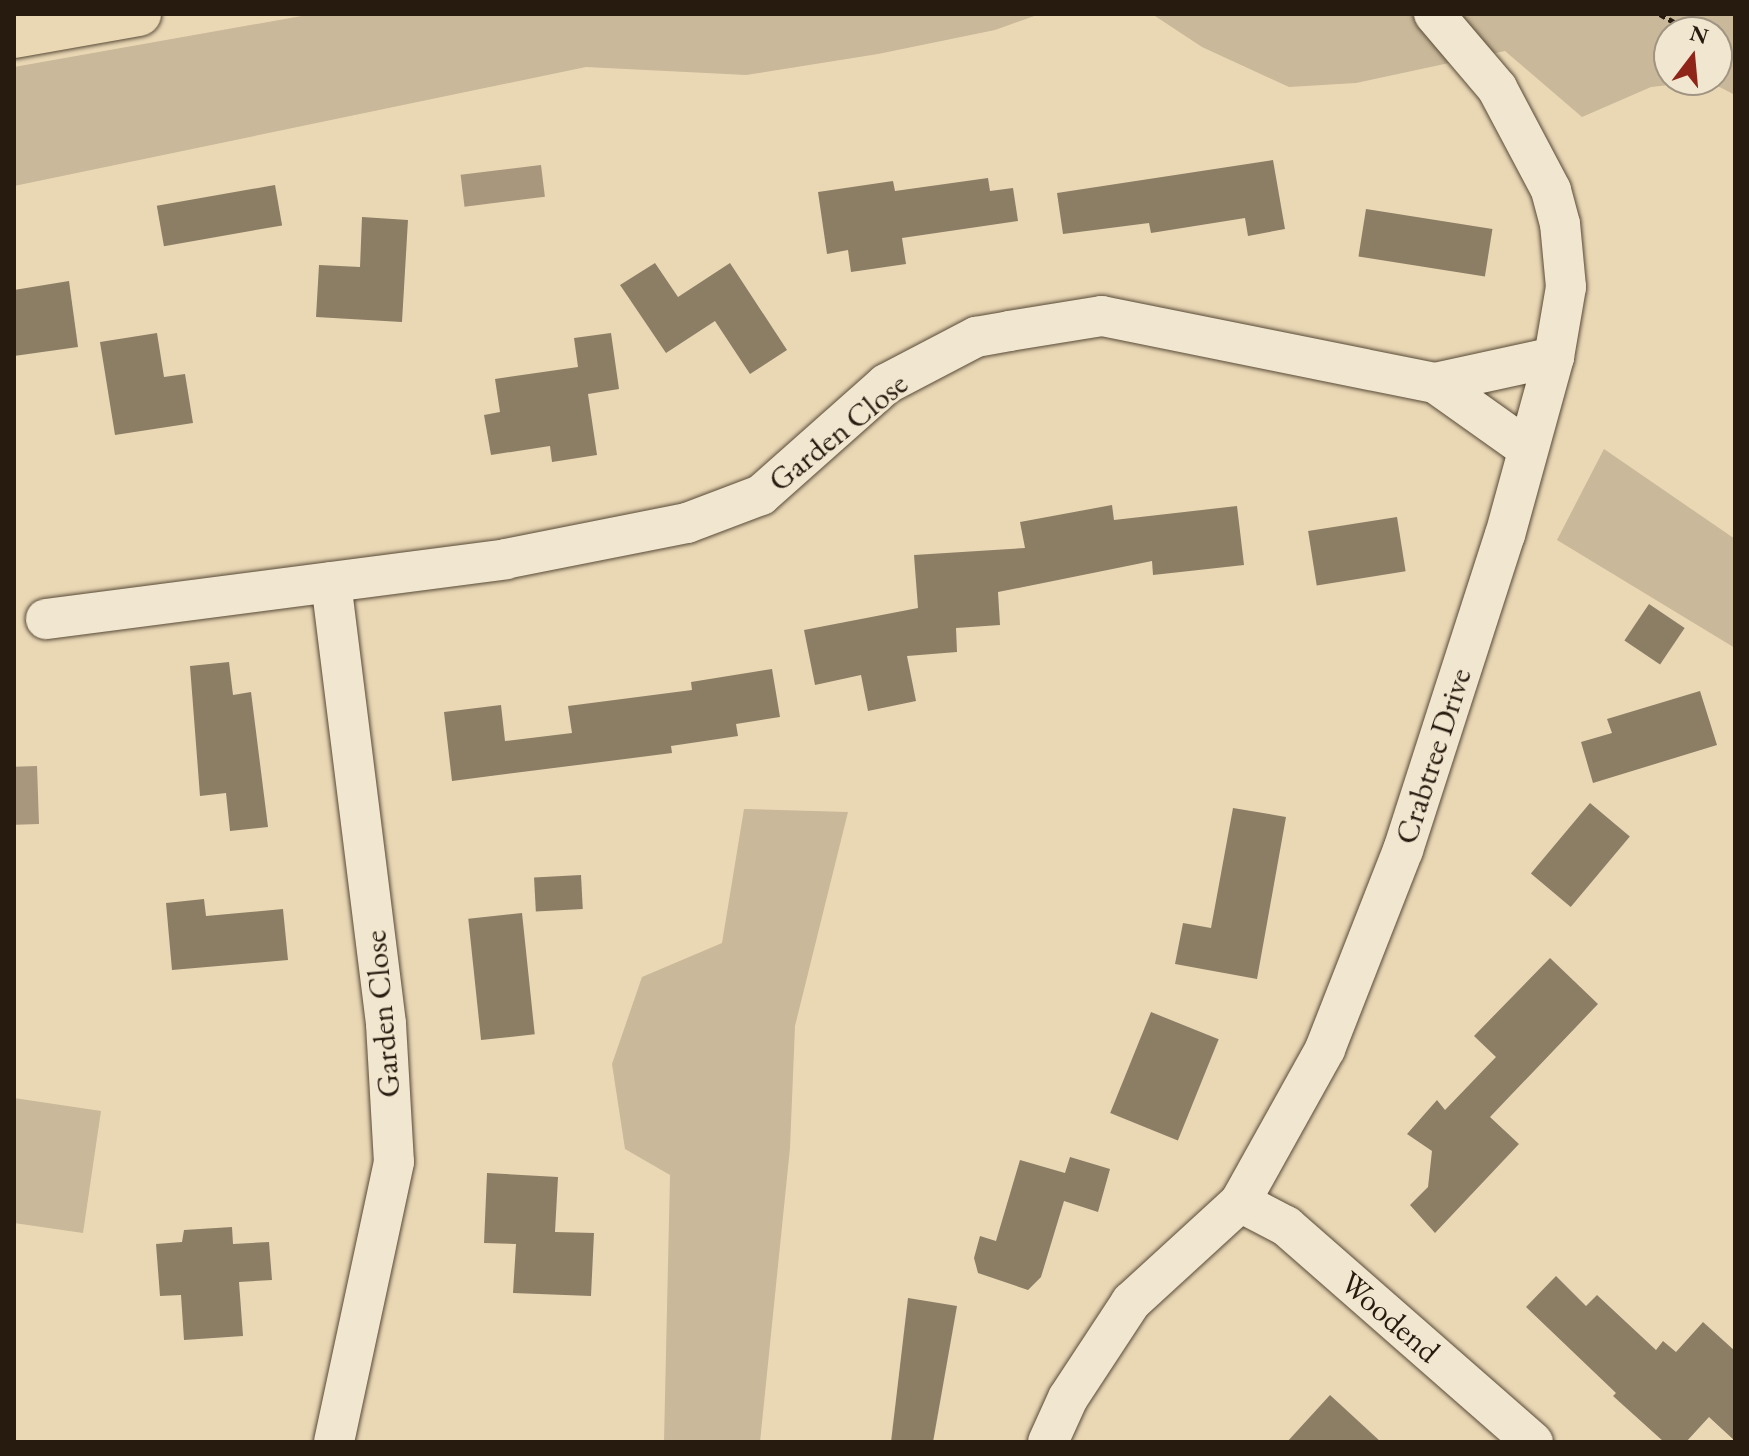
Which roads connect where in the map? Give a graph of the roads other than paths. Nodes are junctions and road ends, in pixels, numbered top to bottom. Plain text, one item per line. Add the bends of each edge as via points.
1 (139, 14) edge
2 (1434, 14) edge
3 (14, 36) edge
4 (1554, 357) junction
5 (1435, 383) junction
6 (1528, 449) junction
7 (331, 582) junction
8 (46, 619) dead end
9 (1240, 1202) junction
10 (334, 1442) edge
11 (1048, 1442) edge
12 (1533, 1442) edge

1 - 3 highway
2 - 4 street, Crabtree Drive via 1497,88 1551,190 1566,287
4 - 5 street, Garden Close
4 - 6 street, Crabtree Drive
5 - 6 street, Garden Close
5 - 7 street, Garden Close via 1102,316 987,335 886,384 761,495 731,507 633,537
6 - 9 street, Crabtree Drive via 1403,850 1325,1049
7 - 8 street, Garden Close
7 - 10 street, Garden Close via 386,1024 394,1162
9 - 11 street, Crabtree Drive via 1131,1302 1068,1398
9 - 12 street, Woodend via 1286,1226

